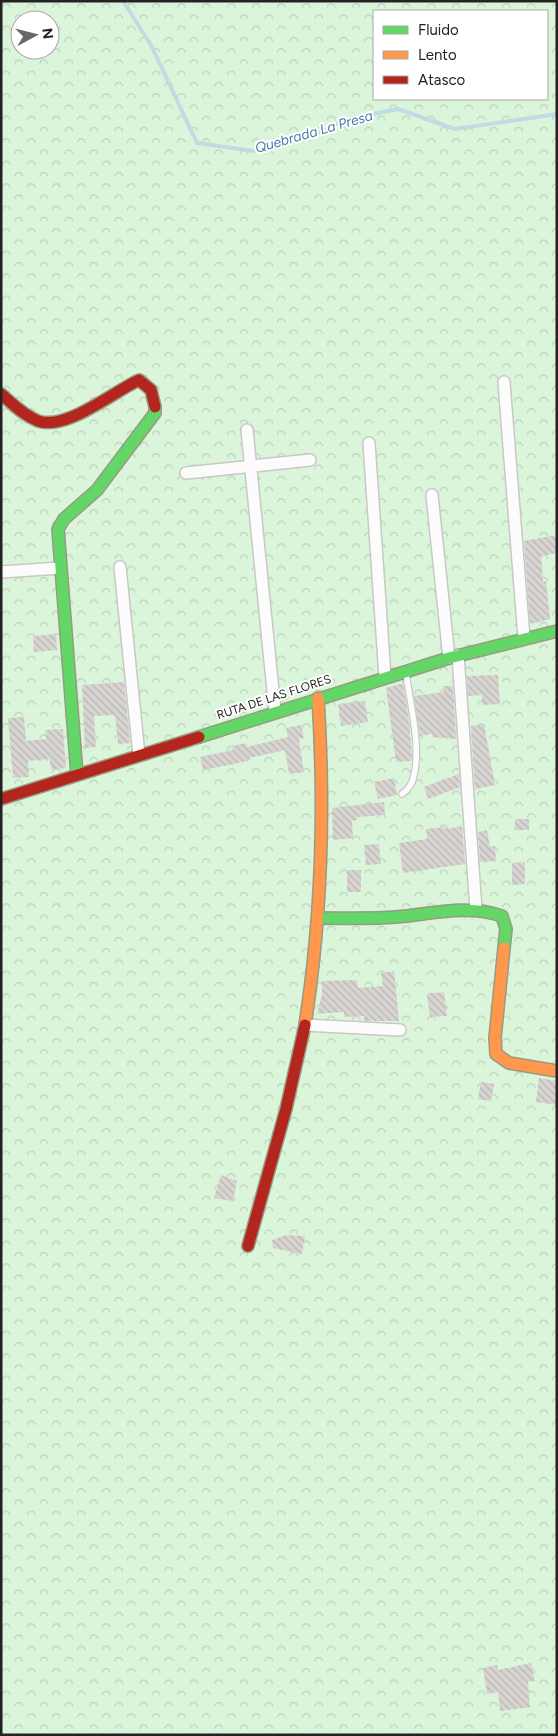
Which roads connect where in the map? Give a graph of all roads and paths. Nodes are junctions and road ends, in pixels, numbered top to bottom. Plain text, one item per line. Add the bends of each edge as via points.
1 (504, 382) dead end
2 (1, 394) edge
3 (247, 430) dead end
4 (369, 443) dead end
5 (310, 460) dead end
6 (251, 466) junction
7 (186, 473) dead end
8 (432, 496) dead end
9 (120, 567) dead end
10 (60, 568) junction
11 (1, 572) edge
12 (557, 631) edge
13 (524, 638) junction
14 (454, 656) junction
15 (406, 671) junction
16 (385, 677) junction
17 (318, 698) junction
18 (275, 711) junction
19 (139, 755) junction
20 (77, 775) junction
21 (402, 794) dead end
22 (1, 799) edge
23 (476, 910) junction
24 (319, 918) junction
25 (305, 1025) junction
26 (400, 1030) dead end
27 (557, 1071) edge
28 (248, 1246) dead end

1 - 13 street
2 - 10 street via 33,420 49,423 61,423 80,416 124,385 140,380 149,385 156,400 155,414 97,490 64,519 58,529
3 - 6 street
4 - 16 street
5 - 6 street
6 - 7 street
6 - 18 street
8 - 14 street
9 - 19 street
10 - 11 street
10 - 20 street
12 - 13 street, RUTA DE LAS FLORES
13 - 14 street, RUTA DE LAS FLORES
14 - 15 street, RUTA DE LAS FLORES
14 - 23 street
15 - 16 street, RUTA DE LAS FLORES
15 - 21 lane via 416,766 412,784
16 - 17 street, RUTA DE LAS FLORES
17 - 18 street, RUTA DE LAS FLORES
17 - 24 street via 323,795
18 - 19 street, RUTA DE LAS FLORES
19 - 20 street, RUTA DE LAS FLORES
20 - 22 street, RUTA DE LAS FLORES
23 - 24 street via 396,917
23 - 27 street via 490,910 502,916 506,929 496,1054 509,1063
24 - 25 street
25 - 26 street
25 - 28 street

